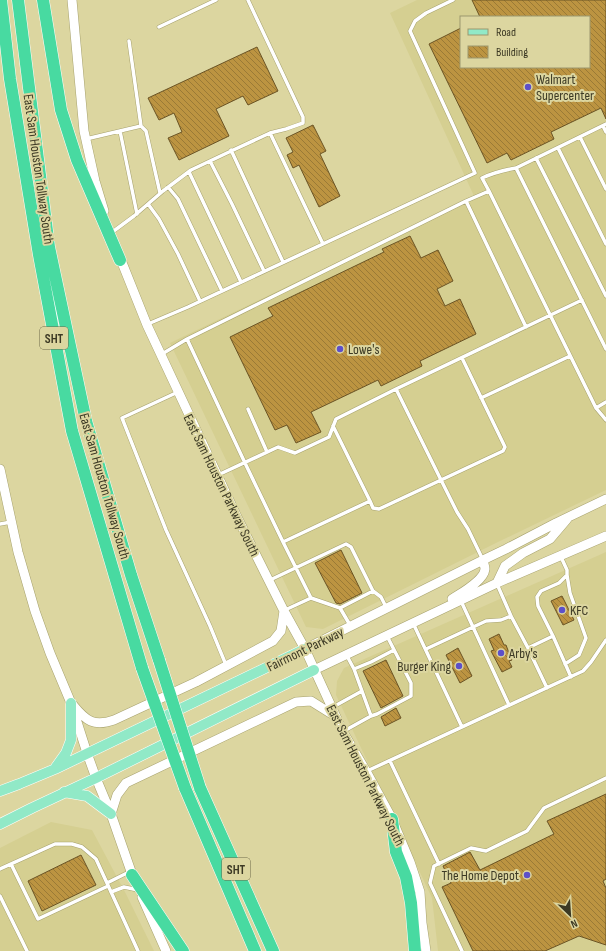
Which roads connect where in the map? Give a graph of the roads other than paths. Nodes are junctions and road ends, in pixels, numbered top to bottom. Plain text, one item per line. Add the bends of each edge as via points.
1 (1, 0) edge
2 (18, 0) edge
3 (43, 0) edge
4 (72, 0) edge
5 (216, 0) edge
6 (248, 0) edge
7 (453, 0) edge
8 (159, 28) dead end
9 (130, 41) dead end
10 (604, 125) edge
11 (141, 126) junction
12 (120, 131) junction
13 (606, 132) edge
14 (270, 133) junction
15 (580, 137) junction
16 (86, 139) junction
17 (558, 148) junction
18 (231, 150) junction
19 (536, 158) junction
20 (210, 161) junction
21 (516, 168) junction
22 (188, 172) junction
23 (168, 187) junction
24 (606, 189) edge
25 (489, 191) junction
26 (160, 194) junction
27 (466, 201) junction
28 (148, 204) junction
29 (137, 214) junction
30 (112, 233) junction
31 (323, 244) junction
32 (606, 244) edge
33 (120, 260) junction
34 (283, 262) junction
35 (264, 271) junction
36 (241, 282) junction
37 (222, 291) junction
38 (606, 296) edge
39 (582, 300) junction
40 (200, 301) junction
41 (550, 316) junction
42 (147, 325) junction
43 (526, 327) junction
44 (187, 339) junction
45 (606, 349) edge
46 (162, 354) junction
47 (570, 356) junction
48 (462, 358) junction
49 (396, 389) junction
50 (178, 392) junction
51 (481, 398) junction
52 (606, 402) edge
53 (596, 408) junction
54 (248, 409) dead end
55 (606, 420) edge
56 (333, 426) junction
57 (267, 452) junction
58 (244, 463) junction
59 (0, 469) edge
60 (217, 476) junction
61 (441, 480) junction
62 (606, 499) edge
63 (370, 501) junction
64 (570, 516) junction
65 (12, 522) junction
66 (0, 524) edge
67 (606, 536) edge
68 (283, 542) junction
69 (561, 556) junction
70 (483, 560) junction
71 (296, 568) junction
72 (566, 576) junction
73 (269, 580) junction
74 (497, 583) junction
75 (373, 591) junction
76 (311, 598) junction
77 (460, 600) junction
78 (340, 608) junction
79 (386, 608) junction
80 (284, 611) junction
81 (426, 616) junction
82 (511, 616) junction
83 (413, 623) junction
84 (350, 626) junction
85 (473, 627) junction
86 (386, 635) junction
87 (553, 636) junction
88 (606, 640) edge
89 (528, 648) junction
90 (305, 649) junction
91 (426, 649) junction
92 (394, 650) junction
93 (346, 655) junction
94 (565, 664) junction
95 (226, 666) junction
96 (354, 669) junction
97 (314, 670) junction
98 (571, 677) junction
99 (547, 688) junction
100 (362, 692) junction
101 (71, 703) junction
102 (510, 705) junction
103 (333, 712) junction
104 (371, 716) junction
105 (462, 727) junction
106 (343, 732) junction
107 (87, 753) junction
108 (390, 761) junction
109 (55, 769) junction
110 (366, 772) junction
111 (96, 778) junction
112 (606, 778) edge
113 (0, 790) edge
114 (64, 792) junction
115 (111, 814) junction
116 (392, 819) junction
117 (0, 824) edge
118 (11, 864) junction
119 (438, 864) junction
120 (0, 868) edge
121 (131, 874) junction
122 (108, 884) junction
123 (138, 890) junction
124 (111, 892) junction
125 (0, 896) edge
126 (27, 951) edge
127 (138, 951) edge
128 (166, 951) edge
129 (183, 951) edge
130 (255, 951) edge
131 (273, 951) edge
132 (415, 951) edge
133 (426, 951) edge
134 (462, 951) edge

1 - 130 highway, East Sam Houston Tollway South / SHT, bridge via 10,79 34,225 72,431 142,668 185,788
2 - 131 highway, East Sam Houston Tollway South / SHT, bridge via 49,247 86,421 131,575 200,788
3 - 33 highway via 61,110 77,160
4 - 16 main road, East Sam Houston Parkway South
5 - 8 lane
6 - 14 lane via 303,116 303,123
7 - 31 lane via 426,13 415,21 410,31 475,173
9 - 11 lane
10 - 13 lane
10 - 15 lane
11 - 12 lane
11 - 26 lane via 146,131
12 - 16 lane
12 - 29 lane
14 - 18 lane
14 - 31 lane
15 - 17 lane
15 - 24 lane
16 - 30 main road, East Sam Houston Parkway South via 95,182
17 - 19 lane
17 - 32 lane
18 - 20 lane
18 - 34 lane
19 - 21 lane
19 - 38 lane
20 - 22 lane
20 - 35 lane
21 - 25 lane via 498,171 482,178
21 - 39 lane
22 - 23 lane
22 - 36 lane
23 - 26 lane
23 - 37 lane via 178,199
25 - 27 lane
25 - 41 lane
26 - 28 lane
27 - 43 lane
27 - 44 lane
28 - 29 lane
28 - 40 lane via 160,218
29 - 30 lane
30 - 33 main road, East Sam Houston Parkway South
31 - 34 lane
33 - 42 main road, East Sam Houston Parkway South
34 - 35 lane
35 - 36 lane
36 - 37 lane
37 - 40 lane
39 - 41 lane
39 - 45 lane
40 - 42 lane
41 - 43 lane
41 - 47 lane
42 - 46 main road, East Sam Houston Parkway South
43 - 48 lane
44 - 46 lane
44 - 58 lane
46 - 50 main road, East Sam Houston Parkway South
47 - 51 lane
47 - 53 lane
48 - 49 lane
48 - 51 lane
49 - 56 lane via 336,419
49 - 61 lane
50 - 60 main road, East Sam Houston Parkway South
50 - 95 lane via 122,418 166,530
51 - 61 lane via 505,446 503,451
52 - 53 lane
53 - 55 lane
54 - 57 lane
56 - 57 lane via 329,436 295,453 278,447
56 - 63 lane
57 - 58 lane
58 - 60 lane
58 - 68 lane
59 - 65 main road
60 - 73 main road, East Sam Houston Parkway South
61 - 63 lane via 379,509 373,508
61 - 70 lane
62 - 64 main road, Fairmont Parkway
63 - 68 lane
64 - 70 main road, Fairmont Parkway
64 - 74 main road via 550,539 505,566
65 - 66 lane
65 - 101 main road via 35,612
67 - 69 main road, Fairmont Parkway
68 - 71 lane
69 - 72 lane via 567,570
69 - 74 main road, Fairmont Parkway
70 - 79 main road, Fairmont Parkway
70 - 81 main road via 485,569 478,582
71 - 73 lane
71 - 75 lane via 346,544 351,547
71 - 76 lane
72 - 87 lane via 559,583 541,591 537,597 538,606
72 - 94 lane via 586,638 580,655
73 - 80 main road, East Sam Houston Parkway South
74 - 77 main road, Fairmont Parkway
74 - 82 lane
75 - 78 lane
75 - 79 lane via 381,597
76 - 78 lane
76 - 80 lane
77 - 81 main road, Fairmont Parkway
77 - 85 lane
78 - 84 lane
79 - 84 main road, Fairmont Parkway
80 - 90 main road, East Sam Houston Parkway South
80 - 95 main road via 280,631 273,641
81 - 83 main road, Fairmont Parkway
82 - 85 lane via 502,620 486,621
82 - 89 lane
83 - 86 main road, Fairmont Parkway
83 - 91 lane
84 - 90 main road, Fairmont Parkway
85 - 91 lane
85 - 102 lane
86 - 92 lane
86 - 93 main road, Fairmont Parkway
87 - 89 lane
87 - 94 lane
88 - 98 lane via 583,671
89 - 99 lane
90 - 97 main road, East Sam Houston Parkway South
90 - 107 main road, Fairmont Parkway
91 - 105 lane
92 - 96 lane
92 - 104 lane via 411,683 411,696
93 - 96 lane
93 - 97 main road, Fairmont Parkway
94 - 98 lane
95 - 101 main road via 105,723 89,721
96 - 100 lane
97 - 103 main road, East Sam Houston Parkway South
97 - 111 main road, Fairmont Parkway
98 - 99 lane
99 - 102 lane
100 - 103 lane
100 - 104 lane
101 - 107 main road
101 - 109 main road via 71,740
102 - 105 lane
103 - 106 main road, East Sam Houston Parkway South
103 - 115 main road via 310,701 296,702 126,783 116,795
104 - 106 lane
105 - 108 lane
106 - 110 main road, East Sam Houston Parkway South
107 - 109 main road, Fairmont Parkway
107 - 111 main road
108 - 110 lane
108 - 119 lane
109 - 113 main road, Fairmont Parkway
110 - 116 main road, East Sam Houston Parkway South
111 - 114 main road, Fairmont Parkway
111 - 115 main road
112 - 119 lane via 544,808 527,831 486,851 471,848
114 - 115 main road via 87,796
114 - 117 main road, Fairmont Parkway
115 - 121 main road
116 - 132 highway via 396,852 410,897
116 - 133 main road, East Sam Houston Parkway South via 420,892
118 - 120 lane
118 - 122 lane via 55,844 72,844 82,847 96,859
118 - 122 lane via 38,919
119 - 134 lane via 434,866 430,883
121 - 122 lane
121 - 123 main road
121 - 129 highway
122 - 124 lane
123 - 124 lane via 124,887
123 - 128 main road
124 - 127 lane
125 - 126 lane

